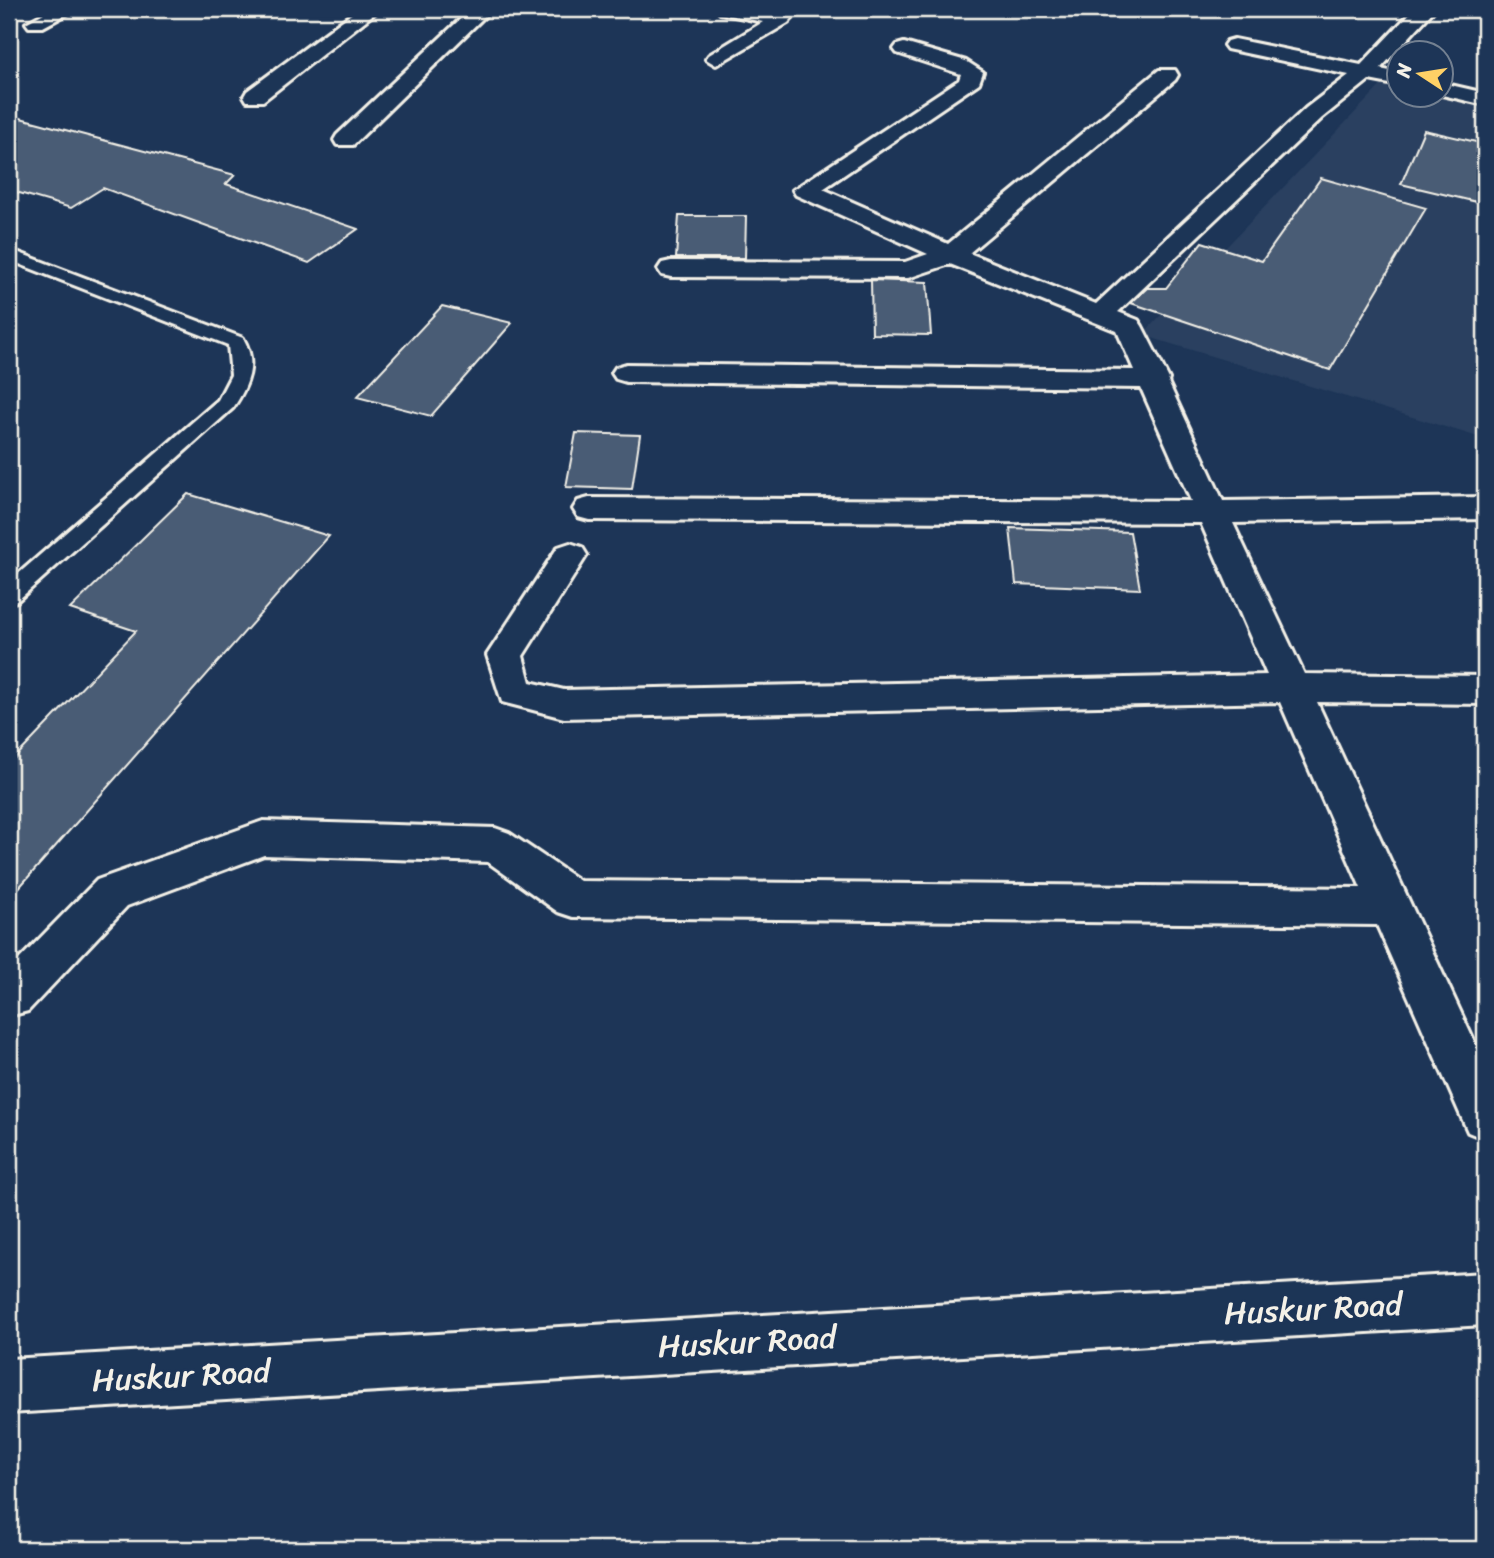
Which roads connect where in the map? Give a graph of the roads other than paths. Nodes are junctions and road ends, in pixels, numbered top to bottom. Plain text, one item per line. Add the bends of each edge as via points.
1 (66, 9) edge
2 (370, 9) edge
3 (482, 9) edge
4 (727, 9) edge
5 (1424, 9) edge
6 (786, 14) edge
7 (36, 23) dead end
8 (1234, 45) dead end
9 (904, 49) dead end
10 (716, 59) dead end
11 (1365, 73) junction
12 (1167, 75) dead end
13 (1386, 77) edge
14 (1456, 92) edge
15 (255, 96) dead end
16 (1485, 99) edge
17 (345, 140) dead end
18 (9, 254) edge
19 (951, 255) junction
20 (671, 269) dead end
21 (1100, 314) junction
22 (626, 373) dead end
23 (1155, 379) junction
24 (1485, 508) edge
25 (589, 509) dead end
26 (1214, 512) junction
27 (570, 555) dead end
28 (9, 595) edge
29 (1293, 688) junction
30 (1485, 690) edge
31 (1391, 907) junction
32 (12, 997) dead end
33 (1485, 1116) edge
34 (1485, 1299) edge
35 (9, 1386) edge

1 - 7 street
2 - 15 street
3 - 17 street
4 - 6 street
5 - 11 street
6 - 10 street
8 - 11 street
9 - 19 street via 959,65 972,72 968,83 805,190
11 - 13 street
11 - 21 street via 1314,113
12 - 19 street
14 - 16 street
18 - 28 lane via 236,342 244,362 226,404
19 - 20 street via 908,270
19 - 21 street
21 - 23 street via 1128,326
22 - 23 street
23 - 26 street
24 - 26 street
25 - 26 street
26 - 29 street
27 - 29 street via 505,656 516,692 564,704
29 - 30 street
29 - 31 street
31 - 32 street via 573,899 495,845 263,838 112,893
31 - 33 street
34 - 35 street, Huskur Road

